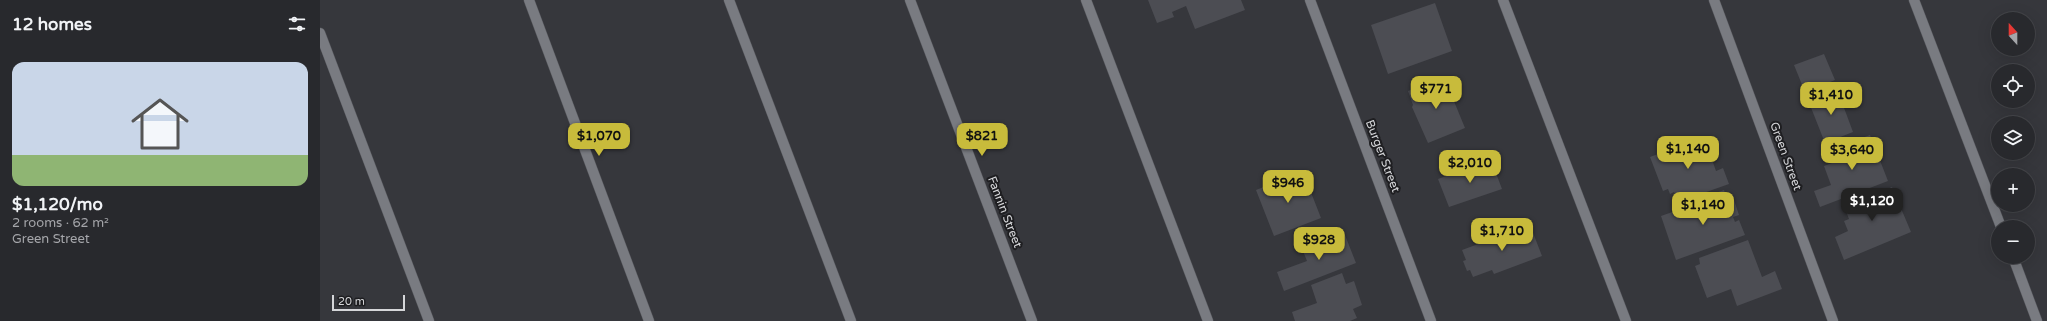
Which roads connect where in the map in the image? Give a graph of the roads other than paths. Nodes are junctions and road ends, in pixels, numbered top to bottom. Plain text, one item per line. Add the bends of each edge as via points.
1 (529, 0) edge
2 (729, 0) edge
3 (910, 0) edge
4 (1086, 0) edge
5 (1310, 0) edge
6 (1503, 0) edge
7 (1714, 0) edge
8 (1914, 0) edge
9 (320, 33) edge
10 (1998, 220) edge
11 (2016, 264) edge
12 (429, 321) edge
13 (649, 321) edge
14 (850, 321) edge
15 (1032, 321) edge
16 (1208, 321) edge
17 (1431, 321) edge
18 (1626, 321) edge
19 (1833, 321) edge
20 (2037, 321) edge

1 - 13 street
2 - 14 street
3 - 15 street, Fannin Street
4 - 16 street
5 - 17 street, Burger Street
6 - 18 street
7 - 19 street, Green Street
8 - 10 street
9 - 12 street
11 - 20 street

